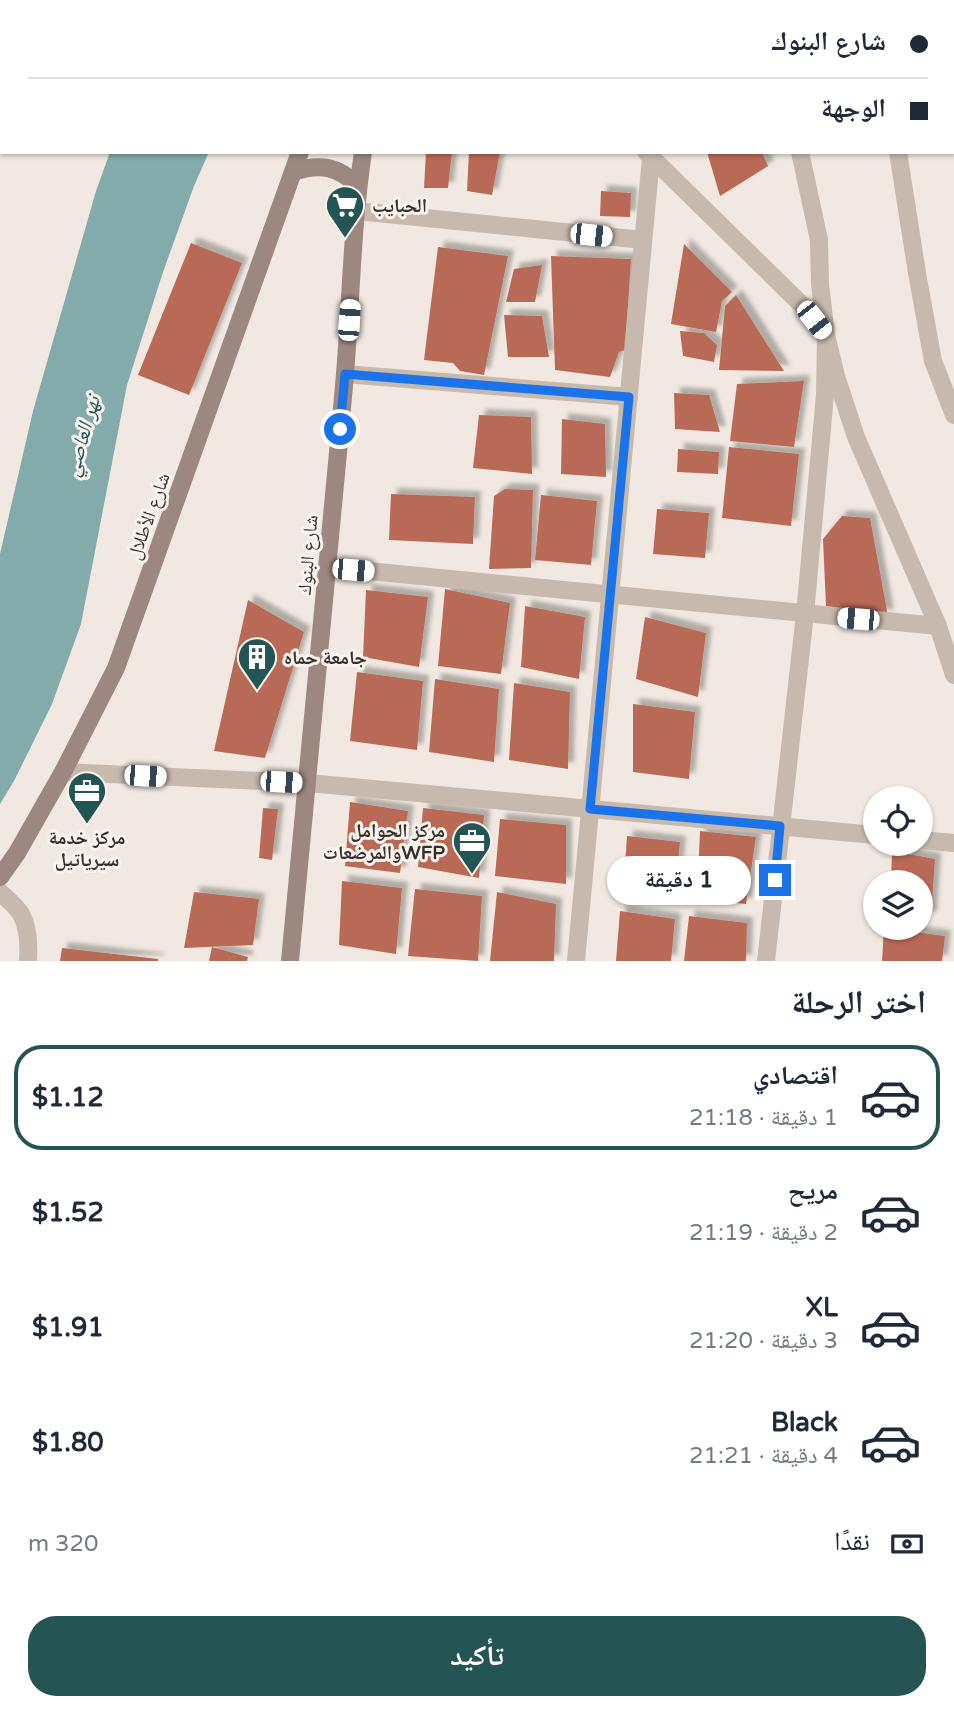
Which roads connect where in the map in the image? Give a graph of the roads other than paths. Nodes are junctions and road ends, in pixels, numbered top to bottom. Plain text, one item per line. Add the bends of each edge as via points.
1 (299, 154) edge
2 (363, 154) edge
3 (800, 154) edge
4 (898, 154) edge
5 (648, 155) edge
6 (293, 172) junction
7 (358, 186) junction
8 (357, 211) junction
9 (643, 240) junction
10 (826, 335) junction
11 (345, 374) junction
12 (629, 397) junction
13 (954, 415) edge
14 (327, 567) junction
15 (611, 594) junction
16 (805, 614) junction
17 (938, 626) junction
18 (954, 675) edge
19 (63, 772) junction
20 (308, 783) junction
21 (590, 809) junction
22 (780, 826) junction
23 (863, 834) edge
24 (933, 841) edge
25 (954, 843) edge
26 (0, 877) edge
27 (0, 892) edge
28 (28, 961) edge
29 (290, 961) edge
30 (576, 961) edge
31 (766, 961) edge

1 - 6 main road, شارع الأطلال
2 - 7 main road, شارع البنوك
3 - 10 street via 819,240
4 - 13 street via 933,360
5 - 9 street
5 - 10 street via 803,306
6 - 7 main road via 328,168
6 - 19 main road, شارع الأطلال via 116,668
7 - 8 main road, شارع البنوك
8 - 9 street
8 - 11 main road, شارع البنوك
9 - 12 street
10 - 16 street via 825,395
10 - 17 street via 856,437
11 - 12 street
11 - 14 main road, شارع البنوك
12 - 15 street
14 - 15 street
14 - 20 main road, شارع البنوك
15 - 16 street
15 - 21 street
16 - 17 street
16 - 22 street
17 - 18 street
19 - 20 street
19 - 26 main road, شارع الأطلال
20 - 21 street
20 - 29 main road, شارع البنوك
21 - 22 street
21 - 30 street
22 - 23 street
22 - 31 street
24 - 25 street
27 - 28 street via 20,912

